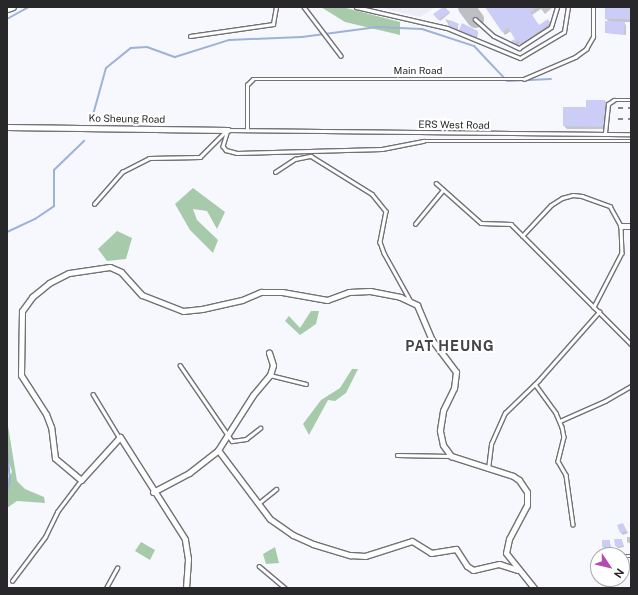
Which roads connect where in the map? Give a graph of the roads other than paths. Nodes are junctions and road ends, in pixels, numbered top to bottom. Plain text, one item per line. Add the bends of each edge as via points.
1 (13, 7) edge
2 (276, 7) edge
3 (304, 7) edge
4 (356, 7) edge
5 (556, 7) edge
6 (568, 7) edge
7 (593, 7) edge
8 (7, 9) edge
9 (475, 19) dead end
10 (190, 36) dead end
11 (341, 56) dead end
12 (631, 100) edge
13 (7, 127) edge
14 (247, 129) junction
15 (228, 130) junction
16 (605, 134) junction
17 (631, 134) edge
18 (631, 141) edge
19 (275, 172) dead end
20 (436, 183) dead end
21 (443, 190) junction
22 (94, 204) dead end
23 (415, 224) dead end
24 (621, 226) junction
25 (631, 226) edge
26 (522, 236) junction
27 (410, 300) junction
28 (594, 307) junction
29 (599, 312) junction
30 (631, 344) edge
31 (269, 352) dead end
32 (180, 366) dead end
33 (270, 375) junction
34 (306, 384) dead end
35 (535, 384) junction
36 (631, 386) edge
37 (93, 394) dead end
38 (560, 421) junction
39 (260, 428) dead end
40 (120, 438) junction
41 (228, 438) junction
42 (218, 450) junction
43 (397, 455) dead end
44 (451, 456) junction
45 (488, 470) junction
46 (81, 480) junction
47 (276, 489) dead end
48 (153, 492) junction
49 (258, 503) junction
50 (572, 525) dead end
51 (259, 566) dead end
52 (117, 568) dead end
53 (518, 570) junction
54 (12, 581) dead end
55 (106, 588) edge
56 (186, 588) edge
57 (285, 588) edge
58 (534, 588) edge

1 - 8 street
2 - 10 lane via 273,24
3 - 11 lane
4 - 6 lane via 447,28 520,58 564,32
5 - 9 lane via 551,28 519,48 494,36
7 - 14 lane, Main Road via 592,38 586,49 575,57 526,78 253,79 247,85
12 - 16 lane via 609,102
13 - 15 street, Ko Sheung Road
14 - 15 lane, Ko Sheung Road
14 - 16 lane, ERS West Road
15 - 18 lane via 223,146 226,150 237,153 382,149 423,141
15 - 22 lane via 200,157 150,158 122,172
16 - 17 lane, ERS West Road
19 - 27 lane via 295,159 311,156 372,194 386,211 380,242
20 - 21 lane
21 - 23 lane
21 - 26 lane via 482,223 511,224
24 - 25 street
24 - 26 lane via 610,206 597,200 573,195 555,202
24 - 28 lane via 622,253
26 - 28 lane
27 - 44 street via 421,310 429,334 456,372 454,388 443,411 440,431 443,445
27 - 46 street via 359,290 327,300 282,292 261,292 242,300 202,310 183,311 142,295 121,272 110,267 69,273 56,278 32,297 22,311 21,370 24,383 46,414 51,427 55,458
28 - 29 lane
29 - 30 lane
29 - 35 lane
31 - 33 street via 273,365
32 - 41 lane
33 - 34 lane
33 - 41 street via 253,395
35 - 38 lane
35 - 45 lane via 511,405 500,420 491,444
36 - 38 lane via 605,402
37 - 40 lane
38 - 50 lane via 564,438 558,461 566,475
39 - 41 lane via 240,442
40 - 46 street
40 - 48 street
41 - 42 street
42 - 48 street via 189,473
42 - 49 street
43 - 44 lane
44 - 45 street
45 - 53 street via 513,476 527,492 525,512 509,539 506,550
46 - 54 lane via 57,512 45,537
47 - 49 lane
48 - 56 street via 180,530 186,543
49 - 53 street via 270,519 284,530 334,551 358,556 372,555 412,541 430,553 456,549 467,566 473,570 499,564
51 - 57 lane
52 - 55 lane
53 - 58 street

